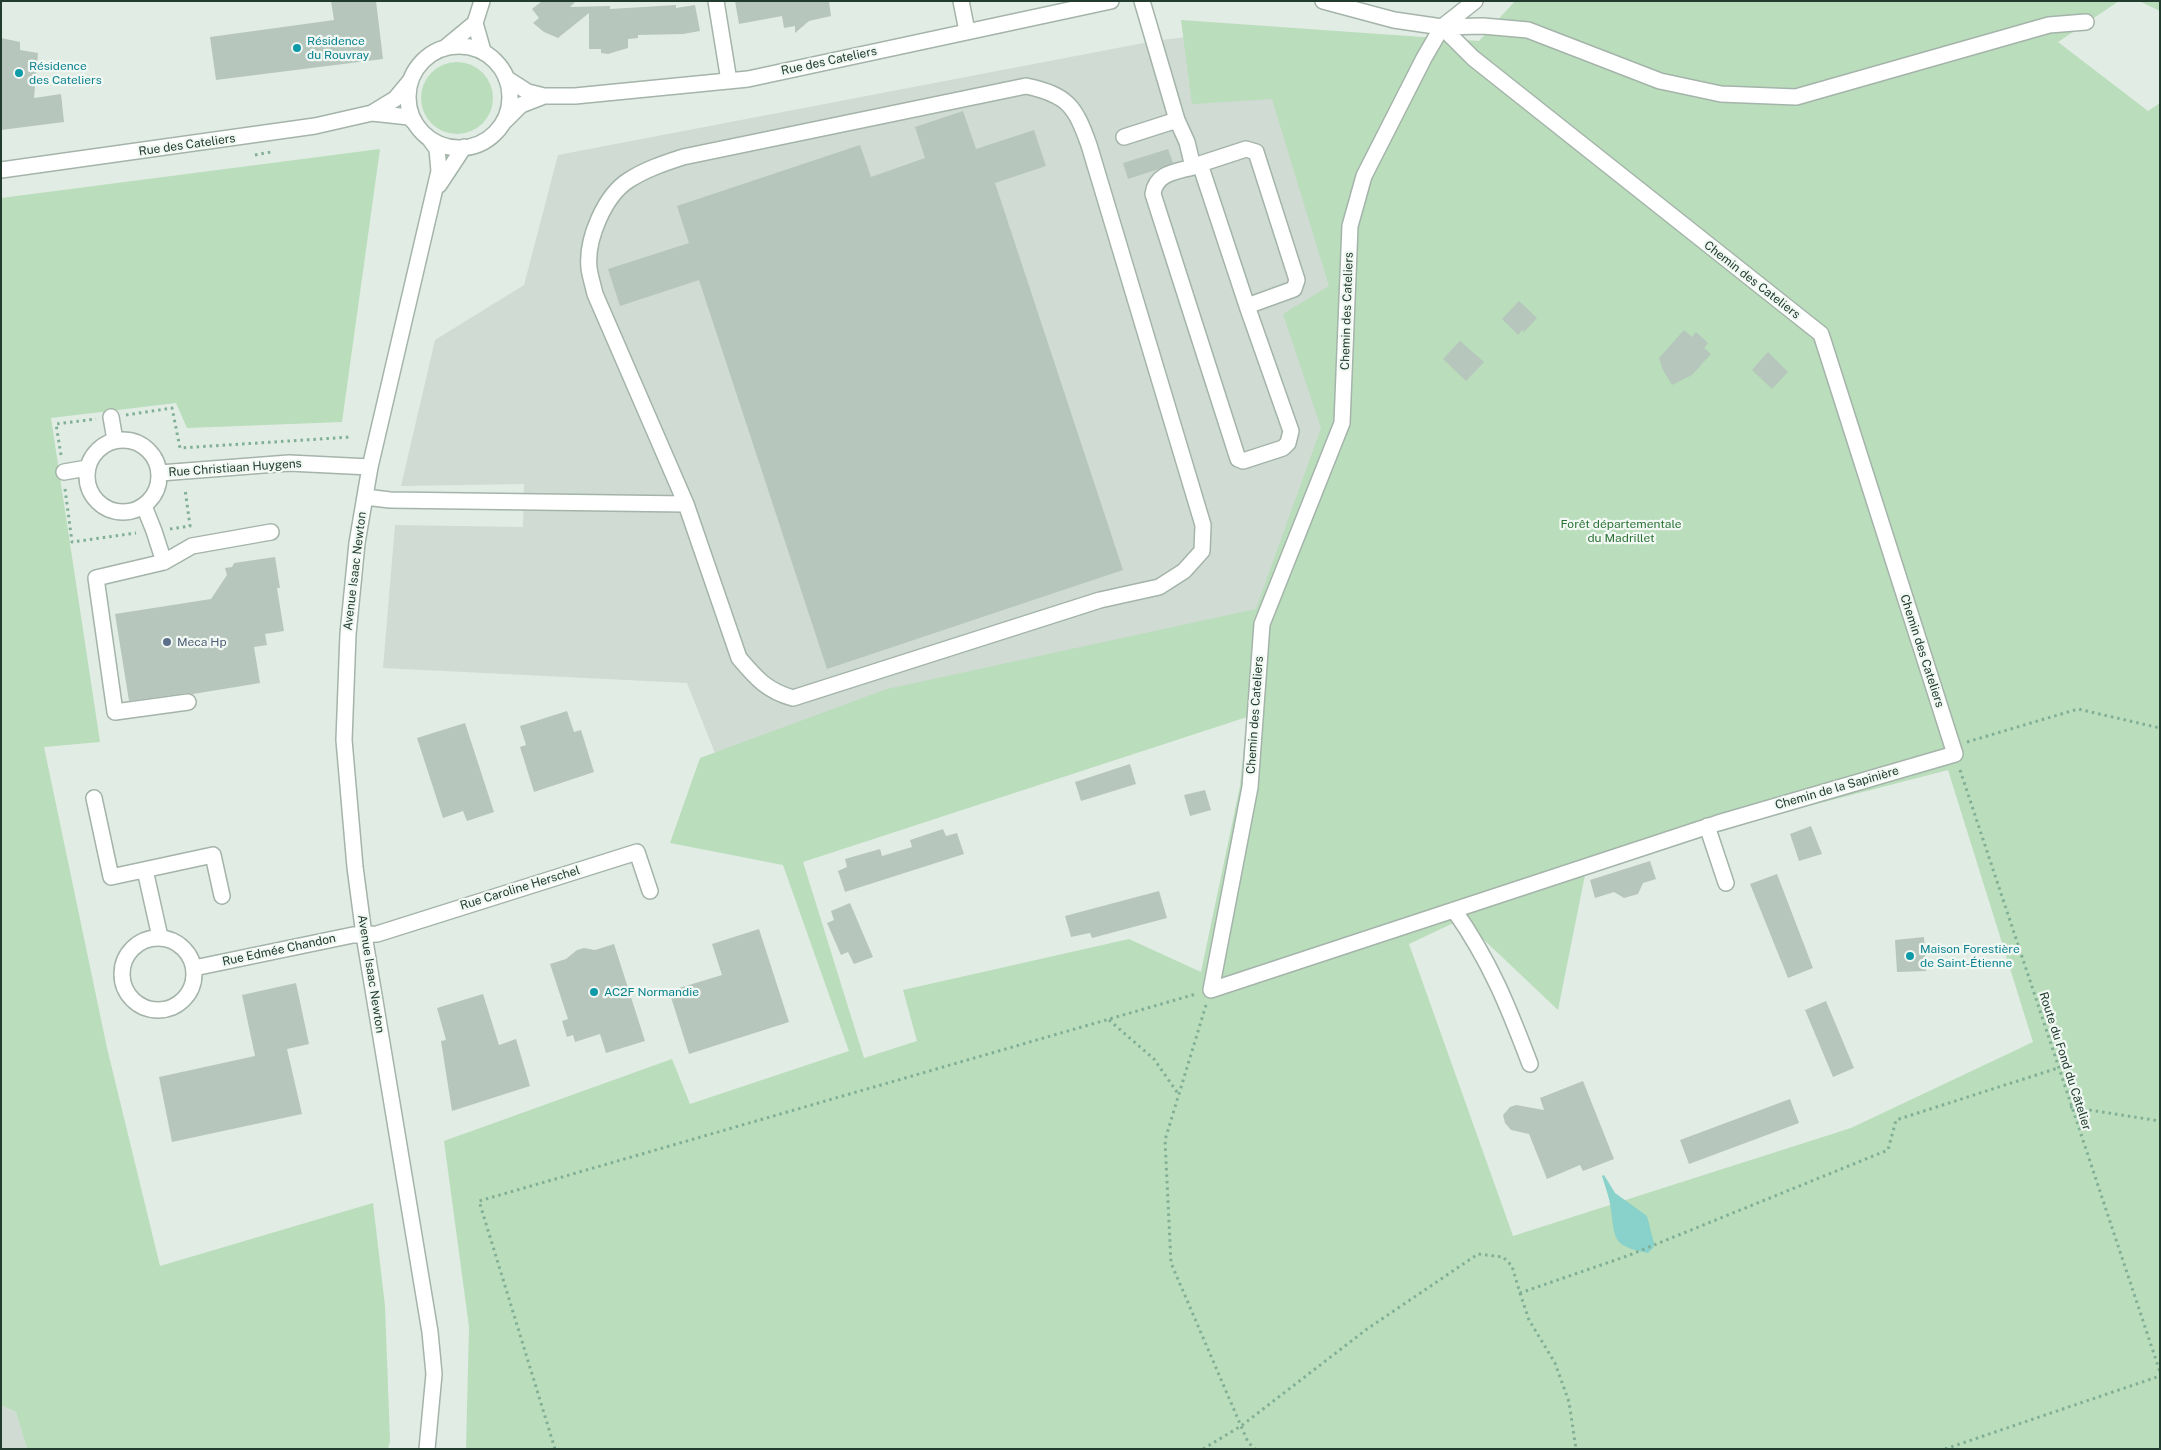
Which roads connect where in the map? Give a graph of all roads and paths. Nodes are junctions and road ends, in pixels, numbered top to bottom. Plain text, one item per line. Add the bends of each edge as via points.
1 (482, 1) edge
2 (716, 1) edge
3 (960, 1) edge
4 (1111, 1) edge
5 (1142, 1) edge
6 (1323, 1) edge
7 (1475, 1) edge
8 (2086, 22) dead end
9 (475, 23) junction
10 (1442, 27) junction
11 (967, 31) junction
12 (446, 47) junction
13 (482, 51) junction
14 (506, 78) junction
15 (410, 81) junction
16 (730, 81) junction
17 (544, 96) junction
18 (372, 113) junction
19 (1177, 120) junction
20 (416, 124) junction
21 (502, 124) junction
22 (1124, 137) dead end
23 (429, 138) junction
24 (464, 148) junction
25 (1197, 165) junction
26 (1, 170) edge
27 (436, 190) junction
28 (1247, 306) junction
29 (111, 417) junction
30 (351, 437) dead end
31 (115, 440) junction
32 (370, 467) junction
33 (87, 468) junction
34 (182, 471) junction
35 (64, 472) junction
36 (160, 473) junction
37 (365, 497) junction
38 (686, 504) junction
39 (144, 506) junction
40 (154, 531) junction
41 (272, 532) dead end
42 (164, 562) junction
43 (188, 702) dead end
44 (2160, 728) edge
45 (1958, 749) junction
46 (94, 798) dead end
47 (1712, 824) junction
48 (145, 870) junction
49 (1726, 883) dead end
50 (650, 891) dead end
51 (222, 896) dead end
52 (1454, 910) junction
53 (364, 934) junction
54 (160, 937) junction
55 (194, 968) junction
56 (1210, 990) junction
57 (1109, 1020) junction
58 (1530, 1064) dead end
59 (2058, 1068) junction
60 (1178, 1095) junction
61 (2070, 1107) junction
62 (2160, 1121) edge
63 (1520, 1293) junction
64 (2160, 1372) edge
65 (2160, 1376) edge
66 (1240, 1426) junction
67 (427, 1449) edge
68 (554, 1449) edge
69 (1203, 1449) edge
70 (1255, 1449) edge
71 (1576, 1449) edge
72 (1945, 1449) edge

1 - 9 street
2 - 16 street
3 - 11 street
4 - 11 street, Rue des Cateliers
5 - 19 street
6 - 10 street via 1394,20
7 - 10 street
8 - 10 street via 2049,25 1796,97 1721,94 1660,81 1528,30
9 - 12 street
9 - 13 street
10 - 45 street, Chemin des Cateliers via 1473,58 1821,334
10 - 56 street, Chemin des Cateliers via 1364,176 1350,226 1342,422 1262,624 1250,787
11 - 16 street, Rue des Cateliers
12 - 13 street via 459,45
12 - 15 street via 424,59
13 - 14 street via 497,62
14 - 17 street, Rue des Cateliers via 528,92
14 - 21 street via 510,102
15 - 18 street, Rue des Cateliers via 394,99
15 - 20 street via 408,103
16 - 17 street, Rue des Cateliers
17 - 21 street, Rue des Cateliers via 521,105
18 - 20 street, Rue des Cateliers via 408,117
18 - 26 street, Rue des Cateliers via 315,126
19 - 22 street
19 - 25 street
20 - 23 street
21 - 24 street via 492,136
23 - 24 street via 439,144
23 - 27 street, Avenue Isaac Newton via 437,149 439,171
24 - 27 street, Avenue Isaac Newton
25 - 28 street
25 - 28 street via 1246,148 1256,152 1298,280 1294,289
25 - 28 street via 1163,176 1152,194 1238,459 1243,461 1283,448 1291,432
27 - 32 street, Avenue Isaac Newton
29 - 30 path via 172,408 180,448
29 - 31 street
29 - 35 path via 56,424
31 - 33 street via 97,450
31 - 36 street, Rue Christiaan Huygens via 136,442 145,447
32 - 34 street, Rue Christiaan Huygens via 290,463
32 - 37 street, Avenue Isaac Newton
33 - 35 street
33 - 39 street via 92,496 107,509 126,513
34 - 36 street, Rue Christiaan Huygens
34 - 40 path via 190,526
35 - 40 path via 72,542
36 - 39 street, Rue Christiaan Huygens via 156,492
37 - 38 street, Avenue Isaac Newton
37 - 53 street, Avenue Isaac Newton via 348,634 344,740 354,867
38 - 38 street via 595,294 589,266 594,230 606,203 628,180 683,157 1026,86 1048,90 1068,102 1080,118 1089,145 1203,524 1202,552 1184,571 1159,587 1100,600 793,698 777,694 739,658
39 - 40 street
40 - 42 street
41 - 42 street via 192,546
42 - 43 street via 96,578 115,712
44 - 45 path via 2078,709
45 - 47 street, Chemin de la Sapinière
45 - 59 path, Route du Fond du Câtelier
46 - 48 street via 111,877
47 - 49 street
47 - 52 street
48 - 51 street via 213,855
48 - 54 street
50 - 53 street, Rue Caroline Herschel via 637,852 377,934
52 - 56 street
52 - 58 street via 1477,942 1503,994
53 - 55 street, Rue Edmée Chandon
53 - 67 street, Avenue Isaac Newton via 430,1332 434,1374
54 - 55 street via 186,950
54 - 55 street via 139,942 125,957 121,977 133,1000 146,1009 156,1011 177,1005 191,989
56 - 57 path
56 - 60 path
57 - 60 path via 1154,1059
57 - 68 path via 479,1201
59 - 61 path, Route du Fond du Câtelier
59 - 63 path via 1896,1120 1888,1150 1627,1256
60 - 66 path via 1165,1140 1171,1263
61 - 62 path
61 - 64 path, Route du Fond du Câtelier
63 - 66 path via 1512,1266 1503,1257 1478,1254 1366,1329
63 - 71 path via 1529,1320 1555,1363 1569,1402
65 - 72 path
66 - 69 path
66 - 70 path

